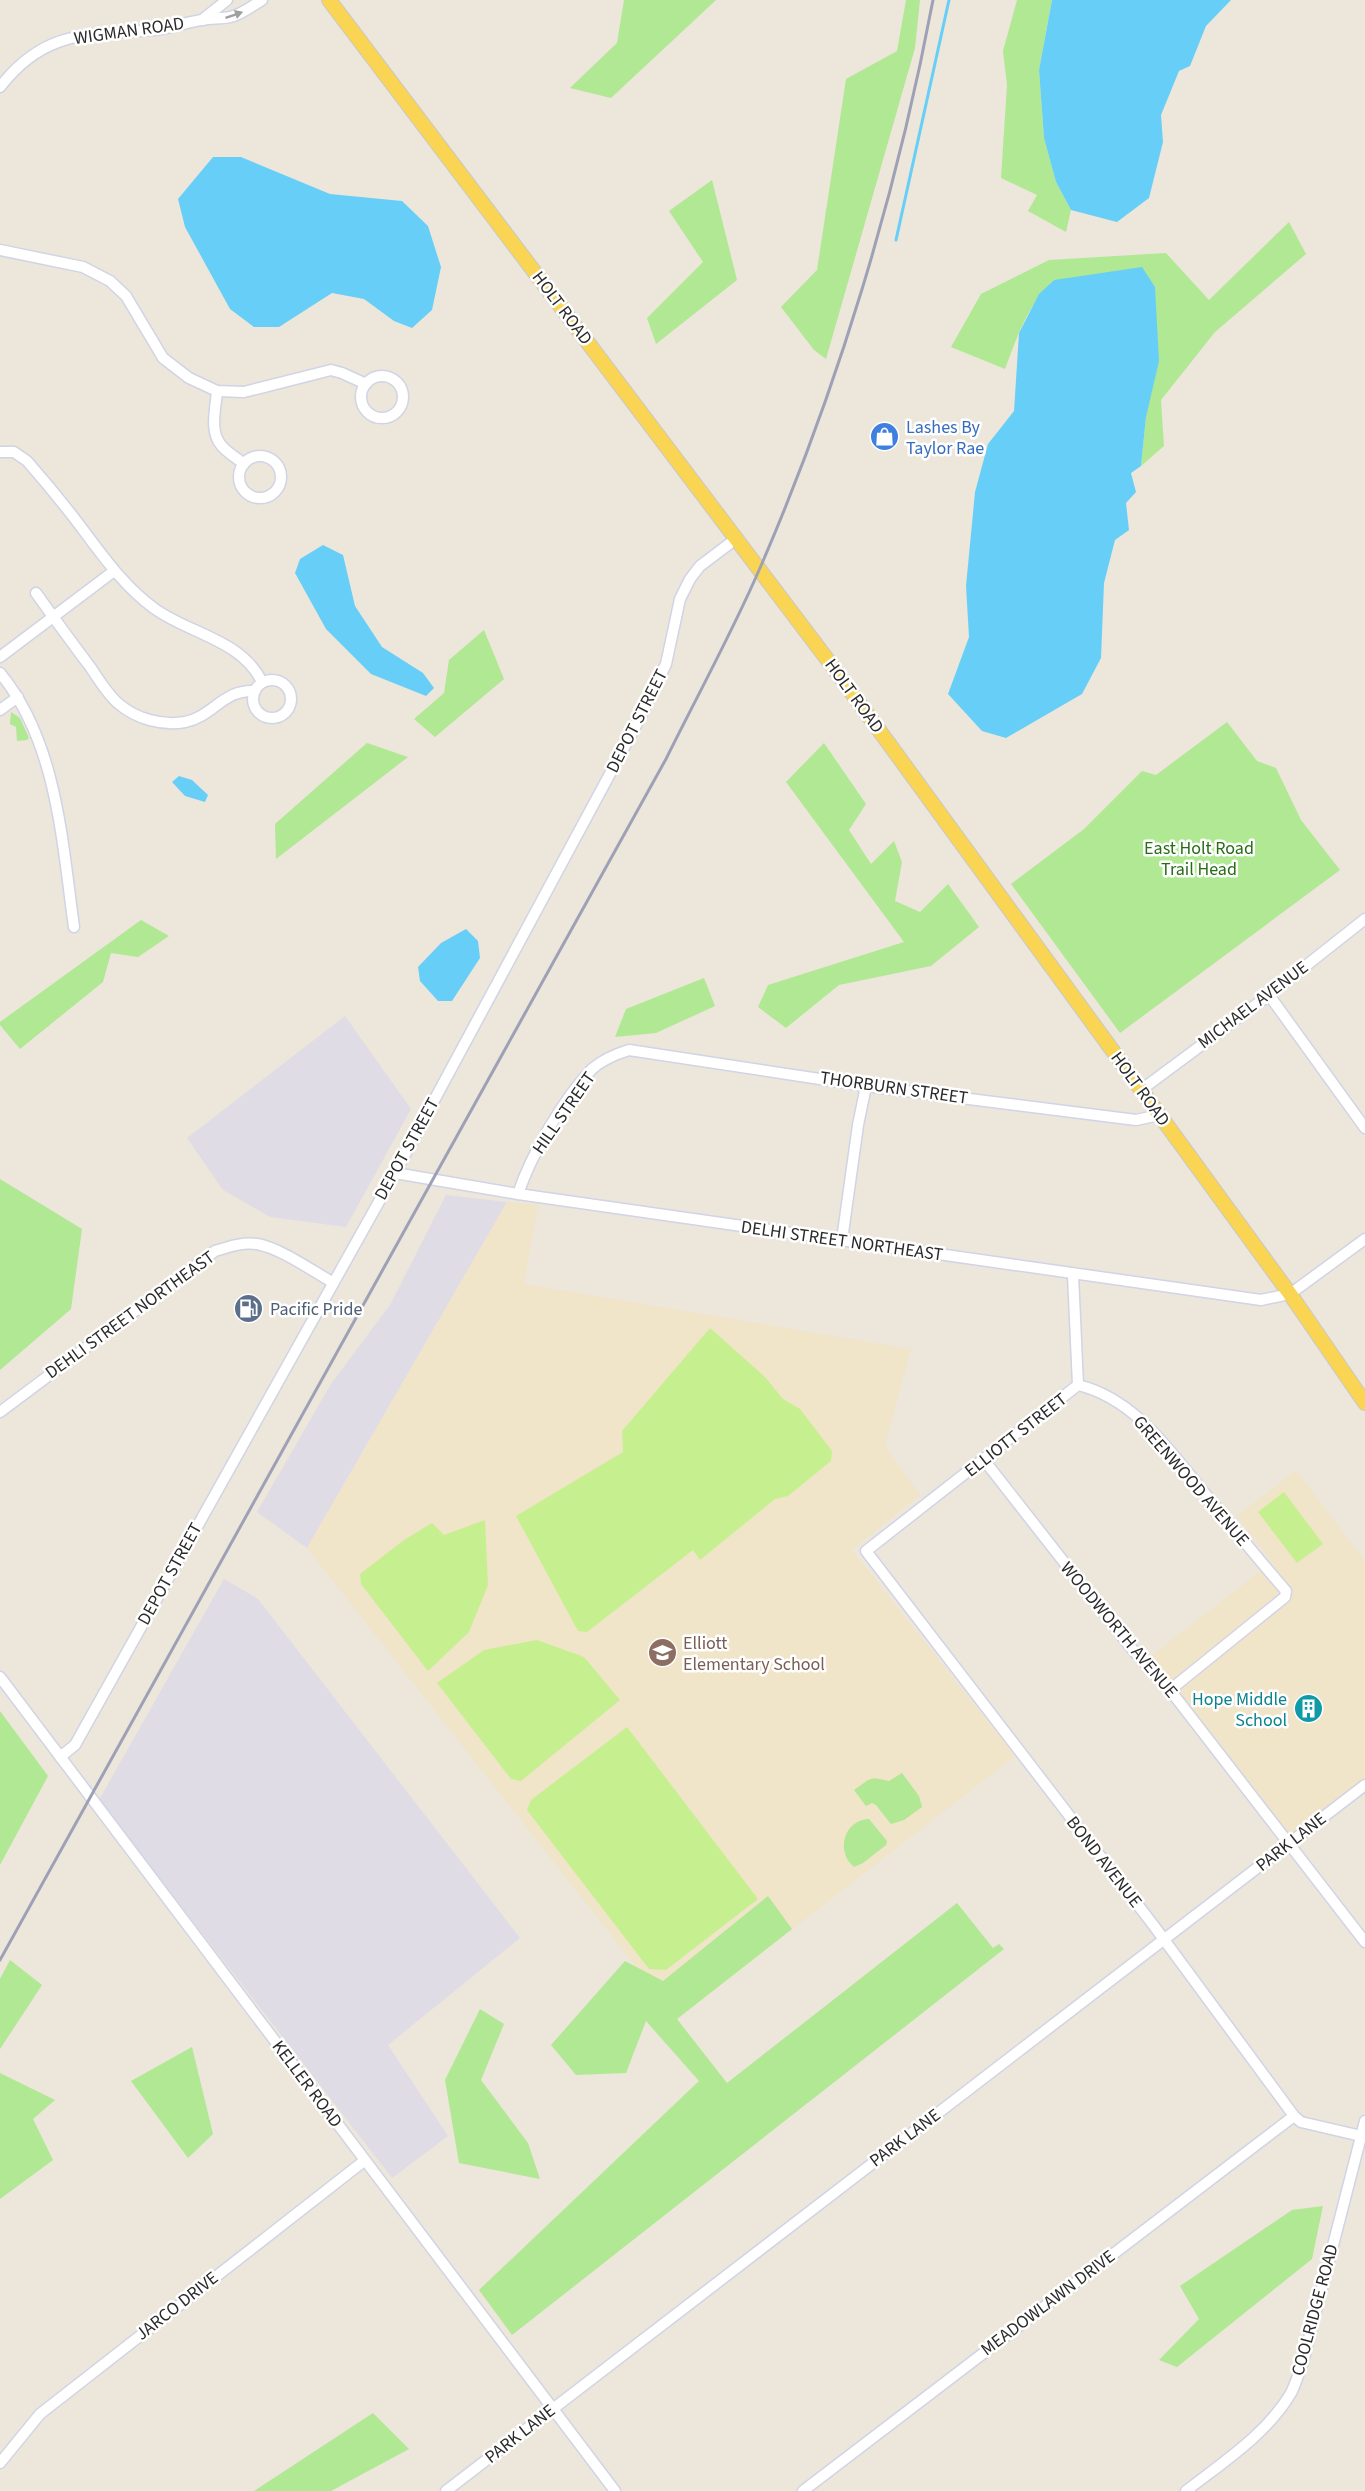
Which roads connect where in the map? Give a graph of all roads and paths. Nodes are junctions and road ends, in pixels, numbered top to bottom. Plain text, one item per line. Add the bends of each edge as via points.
1 (227, 0) edge
2 (262, 0) edge
3 (329, 0) edge
4 (202, 20) junction
5 (0, 87) edge
6 (0, 250) edge
7 (366, 384) dead end
8 (218, 391) junction
9 (0, 452) edge
10 (244, 464) junction
11 (737, 538) junction
12 (114, 571) junction
13 (36, 593) dead end
14 (53, 617) junction
15 (0, 657) edge
16 (0, 673) edge
17 (18, 697) junction
18 (0, 710) edge
19 (1365, 919) edge
20 (74, 927) dead end
21 (1269, 995) junction
22 (629, 1050) joint
23 (866, 1086) junction
24 (1141, 1090) junction
25 (1159, 1115) junction
26 (1365, 1128) edge
27 (395, 1173) junction
28 (518, 1194) junction
29 (1365, 1239) edge
30 (843, 1240) junction
31 (1073, 1275) junction
32 (332, 1282) junction
33 (1290, 1294) junction
34 (1078, 1385) junction
35 (1365, 1403) edge
36 (0, 1412) edge
37 (984, 1460) junction
38 (866, 1551) joint
39 (0, 1677) edge
40 (1170, 1690) junction
41 (60, 1757) junction
42 (1365, 1785) edge
43 (1288, 1845) junction
44 (1164, 1940) junction
45 (1365, 1942) edge
46 (1294, 2116) junction
47 (1365, 2121) edge
48 (1363, 2137) edge
49 (364, 2161) junction
50 (553, 2408) junction
51 (0, 2463) edge
52 (446, 2491) edge
53 (615, 2491) edge
54 (803, 2491) edge
55 (1186, 2491) edge

1 - 4 street, WIGMAN ROAD
4 -> 2 street, WIGMAN ROAD via 232,17
3 - 11 main road, HOLT ROAD
4 - 5 street, WIGMAN ROAD via 153,30 72,37 32,57
6 - 8 street via 83,267 110,281 126,296 163,358 189,378
7 - 8 street via 331,370 244,392
8 - 10 street via 214,420 217,438
9 - 12 street via 14,452 27,461
10 - 10 street via 255,456 269,458 279,467 279,487 262,498 249,494 240,483
11 - 24 main road, HOLT ROAD
11 - 27 street, DEPOT STREET via 700,566 690,579 680,599 671,650 656,687
12 - 14 street
12 - 14 street via 155,609 244,657 258,674 258,687 238,691 184,722 140,717 120,704
13 - 14 street
14 - 15 street
16 - 17 street
17 - 18 street
17 - 20 street via 44,752
19 - 21 street, MICHAEL AVENUE
21 - 24 street, MICHAEL AVENUE
21 - 26 street
22 - 23 street, THORBURN STREET
22 - 28 street, HILL STREET via 613,1055 593,1069 578,1087 540,1144
23 - 25 street, THORBURN STREET via 1136,1120
23 - 30 street
24 - 25 main road, HOLT ROAD
25 - 33 main road, HOLT ROAD
27 - 28 street, DELHI STREET NORTHEAST
27 - 32 street, DEPOT STREET
28 - 30 street, DELHI STREET NORTHEAST
29 - 33 street
30 - 31 street, DELHI STREET NORTHEAST
31 - 33 street, DELHI STREET NORTHEAST via 1261,1300
31 - 34 street, ELLIOTT STREET
32 - 36 street, DEHLI STREET NORTHEAST via 257,1244 215,1251
32 - 41 street, DEPOT STREET via 75,1745
33 - 35 main road, HOLT ROAD
34 - 37 street, ELLIOTT STREET
34 - 40 street, GREENWOOD AVENUE via 1113,1398 1150,1429 1286,1591 1285,1597
37 - 38 street, ELLIOTT STREET
37 - 40 street, WOODWORTH AVENUE via 1132,1649
38 - 44 street, BOND AVENUE
39 - 41 street, KELLER ROAD
40 - 43 street, WOODWORTH AVENUE
41 - 49 street, KELLER ROAD
42 - 43 street, PARK LANE
43 - 44 street, PARK LANE
43 - 45 street, WOODWORTH AVENUE
44 - 46 street, BOND AVENUE
44 - 50 street, PARK LANE
46 - 48 street via 1301,2122
46 - 54 street, MEADOWLAWN DRIVE
47 - 48 street, COOLRIDGE ROAD
48 - 55 street, COOLRIDGE ROAD via 1293,2390 1251,2439
49 - 50 street, KELLER ROAD
49 - 51 street, JARCO DRIVE via 40,2414
50 - 52 street, PARK LANE
50 - 53 street, KELLER ROAD

